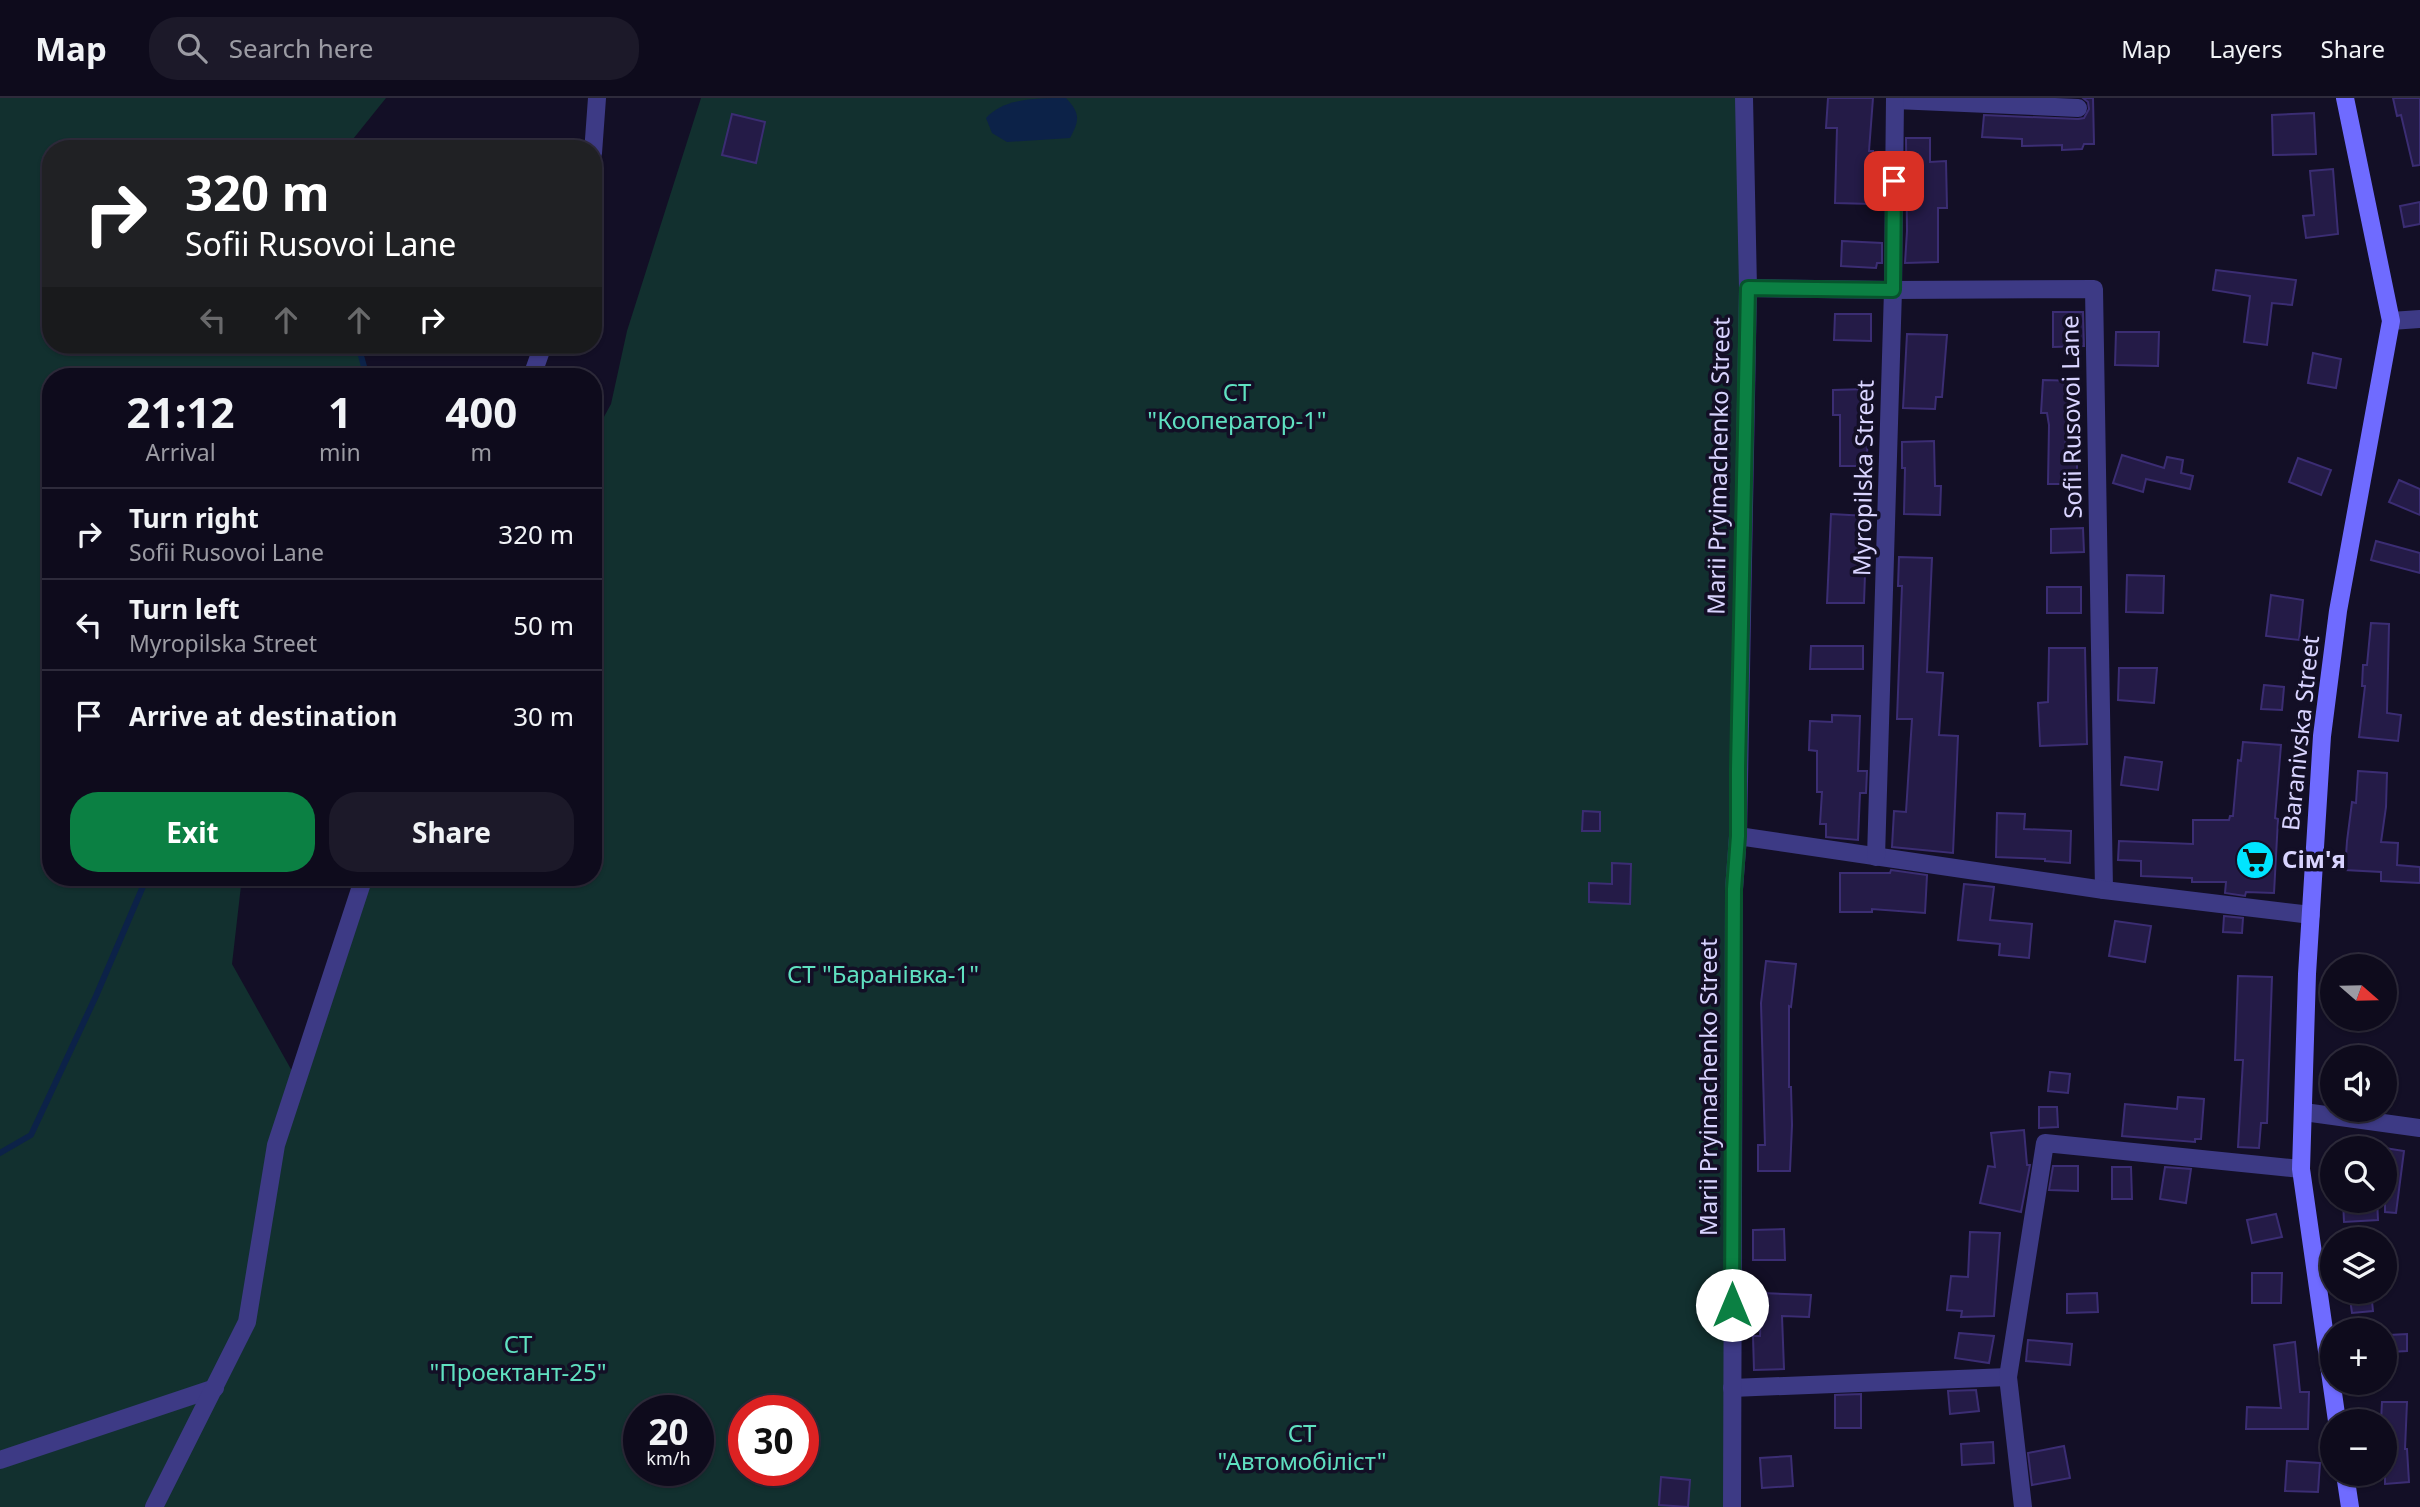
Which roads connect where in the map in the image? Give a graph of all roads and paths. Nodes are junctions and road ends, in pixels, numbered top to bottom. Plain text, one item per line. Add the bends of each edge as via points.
1 (597, 98) edge
2 (1744, 98) edge
3 (2345, 98) edge
4 (1895, 99) edge
5 (2078, 107) dead end
6 (596, 140) edge
7 (1748, 288) junction
8 (1893, 290) junction
9 (2420, 319) edge
10 (2391, 321) junction
11 (1738, 836) junction
12 (1876, 857) junction
13 (361, 886) edge
14 (2104, 890) junction
15 (2311, 915) junction
16 (2304, 1112) junction
17 (2420, 1128) edge
18 (2301, 1169) junction
19 (2008, 1377) junction
20 (215, 1388) junction
21 (1732, 1388) junction
22 (2335, 1409) edge
23 (0, 1460) edge
24 (2347, 1486) edge
25 (155, 1507) edge
26 (1732, 1507) edge
27 (2023, 1507) edge
28 (2350, 1507) edge

1 - 6 street
2 - 7 street, Marii Pryimachenko Street
3 - 10 main road, Baranivska Street
4 - 5 street, Myropilska Street
4 - 8 street, Myropilska Street
7 - 8 street, Sofii Rusovoi Lane
7 - 11 street, Marii Pryimachenko Street
8 - 12 street, Myropilska Street
8 - 14 street, Sofii Rusovoi Lane via 2094,289
9 - 10 street
10 - 15 main road, Baranivska Street via 2338,611 2322,736
11 - 12 street
11 - 21 street, Marii Pryimachenko Street
12 - 14 street
13 - 20 street via 276,1145 247,1322
14 - 15 street
15 - 16 main road, Baranivska Street
16 - 17 street
16 - 18 main road, Baranivska Street
18 - 19 street via 2045,1143
18 - 22 main road, Baranivska Street
19 - 21 street
19 - 27 street
20 - 23 street
20 - 25 street
21 - 26 street, Marii Pryimachenko Street
24 - 28 main road

